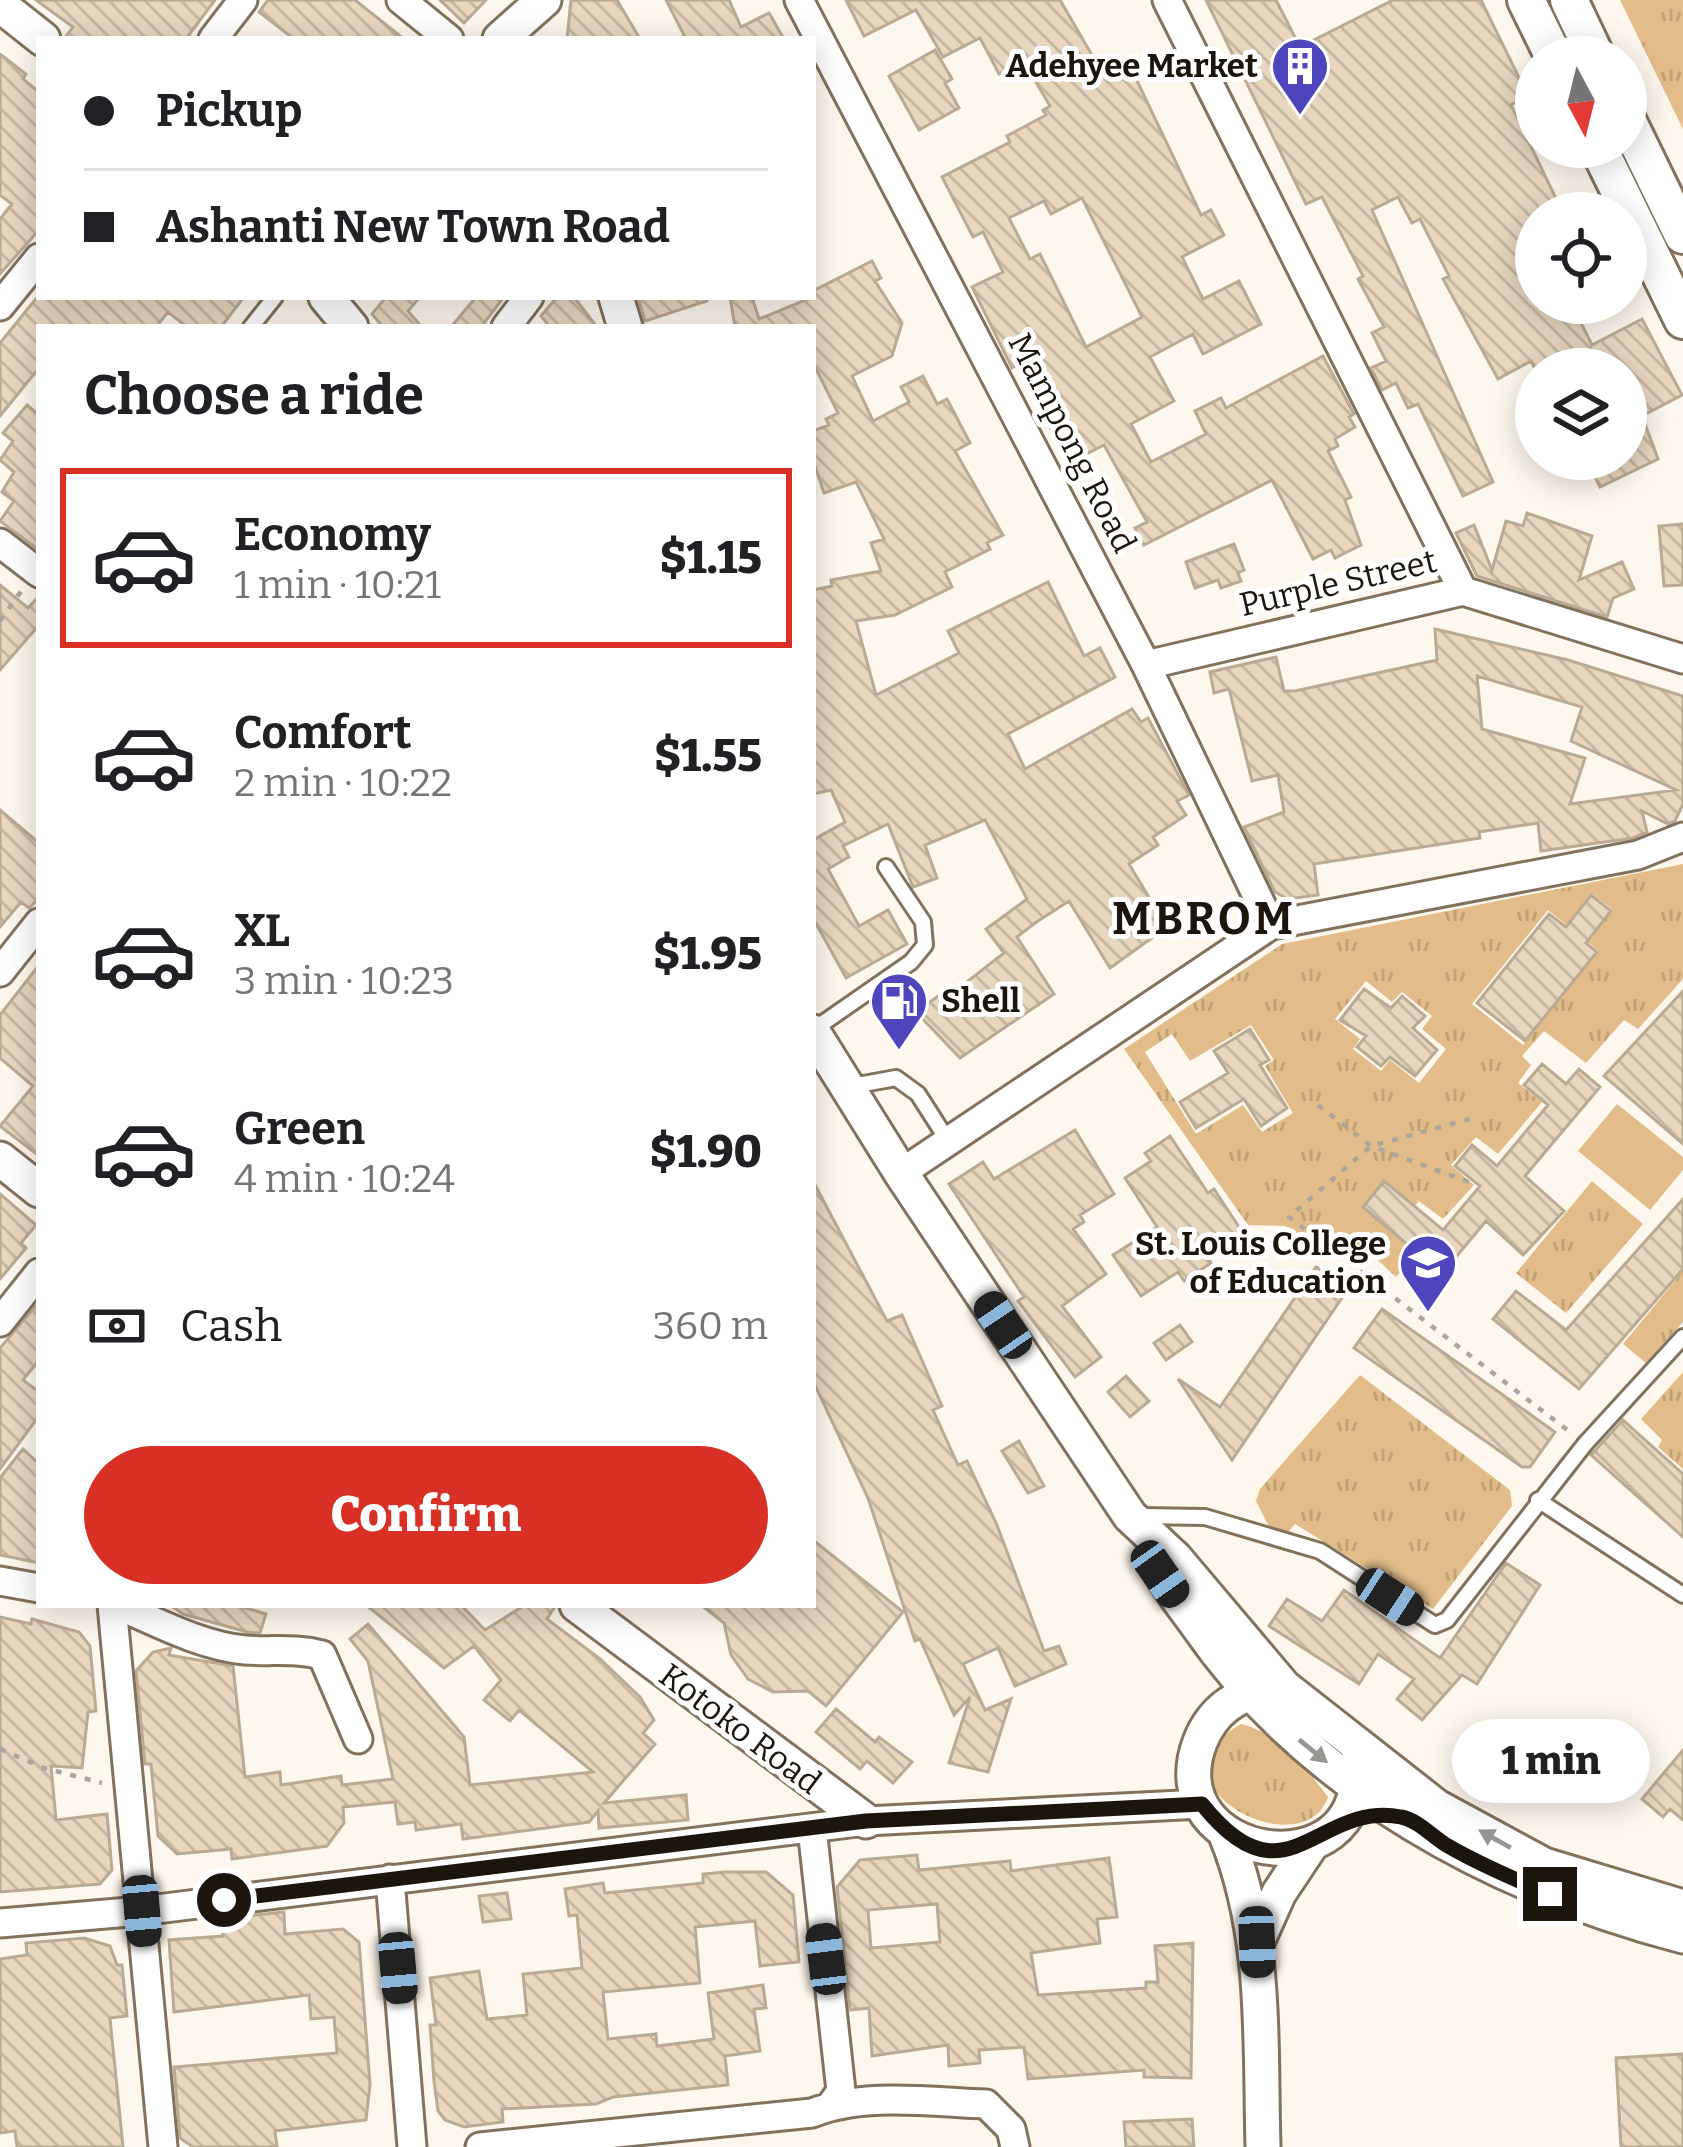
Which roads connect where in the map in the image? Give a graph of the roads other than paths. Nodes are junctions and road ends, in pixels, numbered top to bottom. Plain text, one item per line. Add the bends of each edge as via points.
1 (243, 0) edge
2 (401, 0) edge
3 (799, 0) edge
4 (1167, 0) edge
5 (1526, 0) edge
6 (1569, 0) edge
7 (0, 5) edge
8 (536, 13) edge
9 (40, 36) edge
10 (214, 36) edge
11 (445, 36) edge
12 (504, 36) edge
13 (1544, 36) edge
14 (1586, 36) edge
15 (1647, 161) edge
16 (1608, 168) edge
17 (1683, 235) edge
18 (36, 261) edge
19 (3, 295) edge
20 (273, 300) edge
21 (328, 300) edge
22 (527, 300) edge
23 (1683, 320) edge
24 (253, 324) edge
25 (348, 324) edge
26 (508, 324) edge
27 (0, 543) edge
28 (36, 570) edge
29 (1463, 591) junction
30 (1683, 659) edge
31 (1146, 664) junction
32 (1683, 837) edge
33 (886, 867) dead end
34 (1271, 926) junction
35 (36, 927) edge
36 (0, 972) edge
37 (816, 1029) edge
38 (816, 1036) edge
39 (847, 1087) junction
40 (948, 1141) junction
41 (0, 1159) edge
42 (901, 1173) junction
43 (36, 1188) edge
44 (36, 1277) edge
45 (0, 1322) edge
46 (1683, 1337) edge
47 (1538, 1500) junction
48 (1135, 1522) junction
49 (0, 1581) edge
50 (36, 1587) edge
51 (1683, 1594) edge
52 (115, 1608) edge
53 (122, 1608) edge
54 (581, 1608) edge
55 (1284, 1688) junction
56 (1235, 1701) junction
57 (358, 1738) dead end
58 (1355, 1743) junction
59 (1358, 1783) junction
60 (1202, 1804) junction
61 (1405, 1817) junction
62 (866, 1821) junction
63 (812, 1828) junction
64 (1226, 1835) junction
65 (1320, 1838) junction
66 (390, 1879) junction
67 (1683, 1907) edge
68 (142, 1911) junction
69 (0, 1923) edge
70 (1683, 1936) edge
71 (1257, 1942) junction
72 (831, 2105) junction
73 (163, 2147) edge
74 (412, 2147) edge
75 (481, 2147) edge
76 (1015, 2147) edge
77 (1263, 2147) edge

1 - 10 street
2 - 11 street
3 - 31 street, Mampong Road
4 - 29 street
5 - 13 main road
6 - 14 main road
7 - 9 street
8 - 12 street
15 - 17 main road
16 - 23 main road
18 - 19 street
20 - 24 lane
21 - 25 street
22 - 26 street
27 - 28 street
29 - 30 street, Purple Street
29 - 31 street, Purple Street
31 - 34 street, Mampong Road
32 - 34 street via 1638,855
33 - 37 lane via 923,922 926,945
34 - 40 street
35 - 36 street
38 - 39 street
39 - 40 lane via 896,1078 919,1094
39 - 42 street
40 - 42 street
41 - 43 street
42 - 48 street
44 - 45 street
46 - 47 lane
47 - 48 lane via 1448,1620 1436,1625 1320,1551 1205,1517
47 - 51 lane
48 - 55 street
48 - 56 street
49 - 50 street
52 - 68 street
53 - 57 street via 244,1650 322,1655
54 - 62 street, Kotoko Road
55 - 56 street
55 - 58 street
56 -> 59 street
56 - 60 street via 1196,1753
58 - 59 street
67 -> 58 street via 1544,1865 1437,1807
59 - 61 street
59 - 65 street via 1349,1810
60 - 62 street
60 - 64 street
61 - 65 street via 1354,1820
61 - 70 street via 1517,1880
62 - 63 street
63 - 66 street
63 - 72 street via 841,2091
64 - 65 street via 1267,1851
64 - 71 street
65 - 71 street via 1279,1893
66 - 68 street
66 - 74 street
68 - 69 street
68 - 73 street
71 - 77 street
72 - 75 street
72 - 76 street via 986,2104 1011,2129

